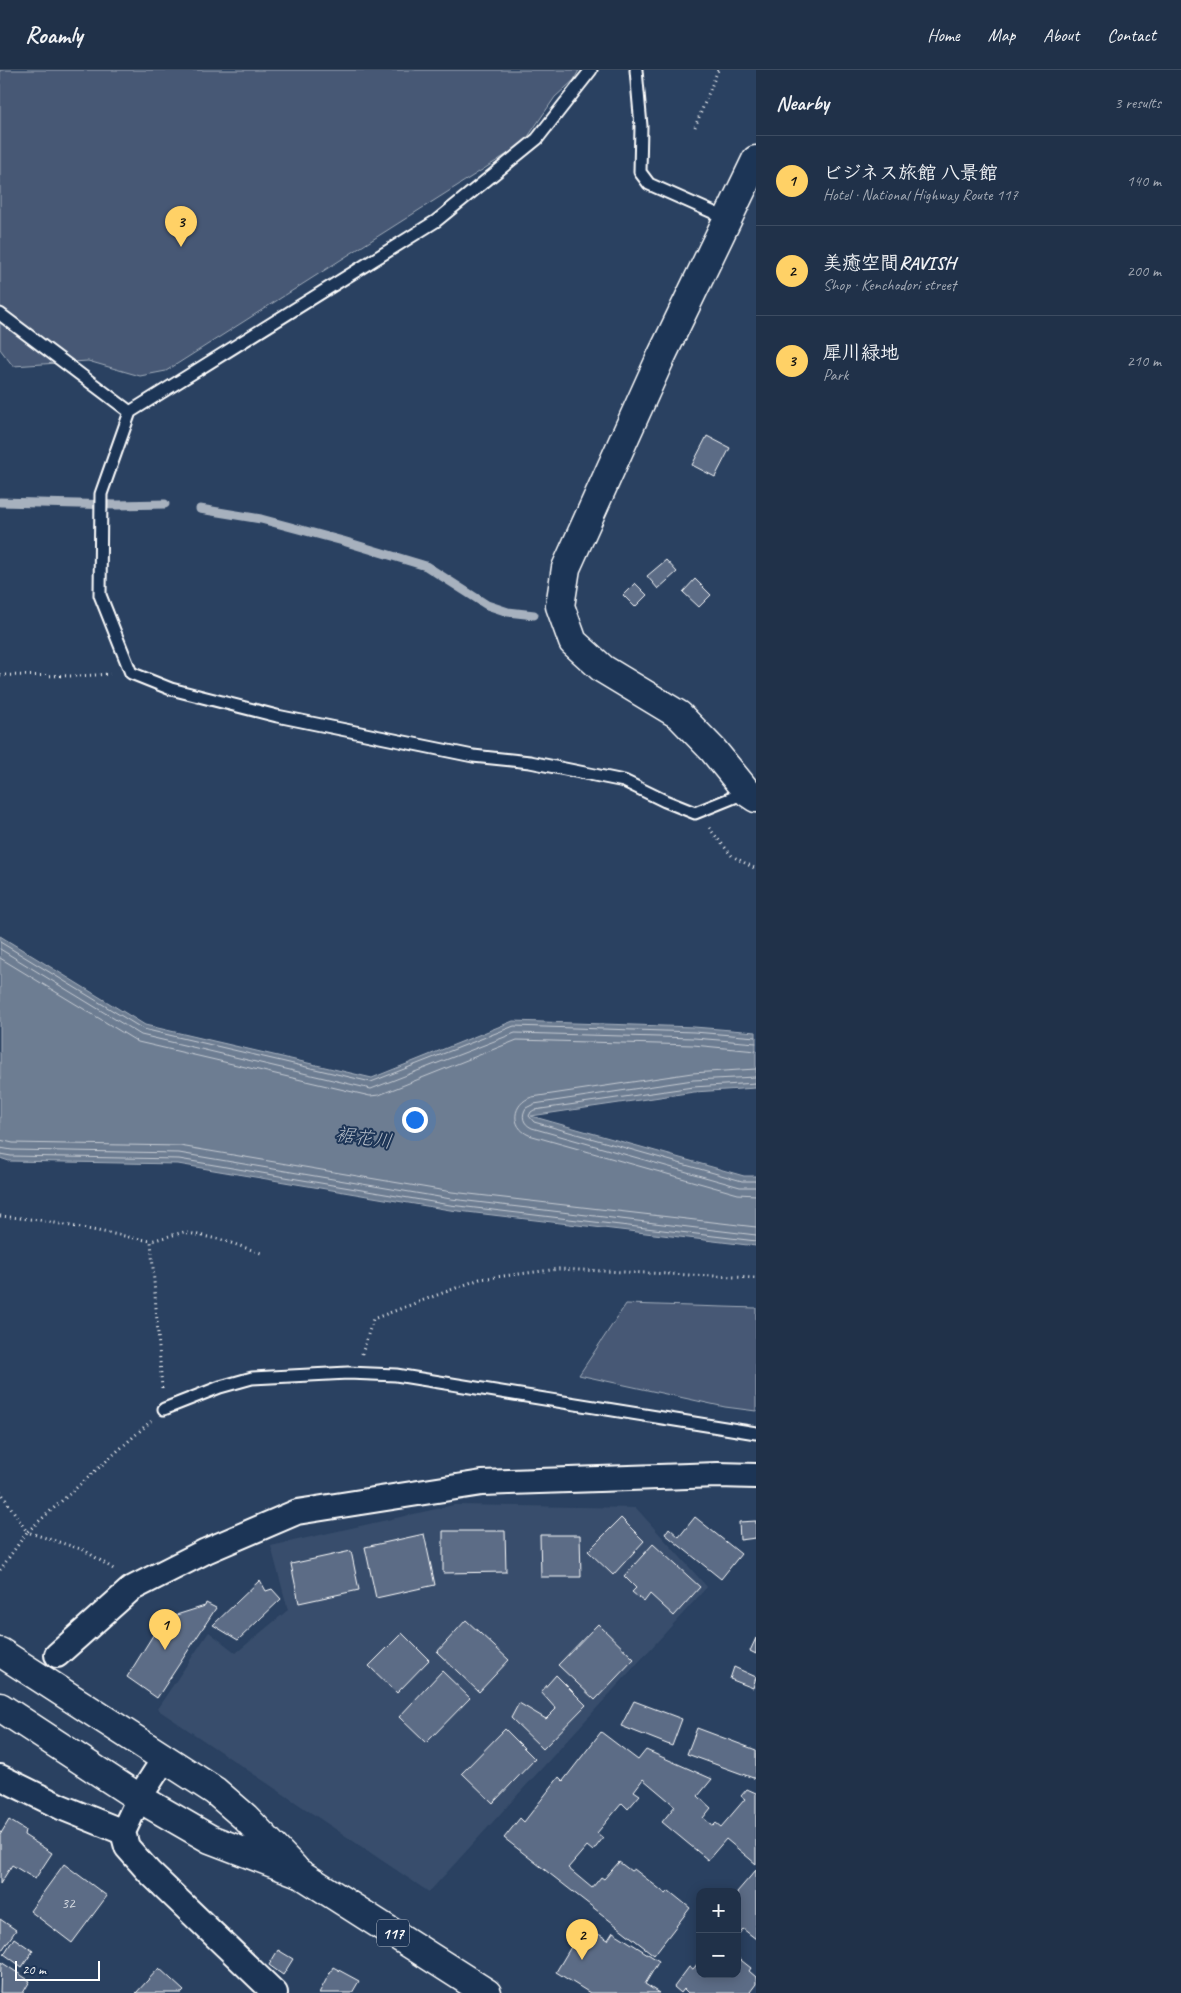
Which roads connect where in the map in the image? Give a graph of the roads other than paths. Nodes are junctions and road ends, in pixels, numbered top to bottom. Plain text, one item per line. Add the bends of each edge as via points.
1 (591, 70) edge
2 (636, 70) edge
3 (756, 160) edge
4 (728, 219) junction
5 (0, 314) edge
6 (130, 412) junction
7 (751, 795) edge
8 (164, 1410) road end
9 (756, 1433) edge
10 (756, 1476) edge
11 (57, 1655) dead end
12 (8, 1658) edge
13 (0, 1707) edge
14 (164, 1759) junction
15 (0, 1777) edge
16 (140, 1798) junction
17 (122, 1832) junction
18 (299, 1873) junction
19 (275, 1993) edge
20 (487, 1993) edge

1 - 6 lane via 538,139 436,221
2 - 4 lane via 641,126 640,172 649,184
3 - 4 main road
4 - 7 main road via 661,357 566,568 560,606 574,642 603,669 679,714
5 - 6 lane
6 - 7 lane via 101,494 100,595 131,673 171,689 277,716 472,756 530,762 624,781 695,813
8 - 9 lane via 252,1378 355,1373 396,1375
10 - 11 street via 482,1483 297,1512 206,1551 131,1589
12 - 14 main road, 117
13 - 16 main road, 117
14 - 16 street
14 - 18 main road, 117 via 215,1791 246,1817
15 - 17 street
16 - 17 street
16 - 18 main road, 117 via 210,1839
17 - 19 street via 127,1846 149,1872
18 - 20 main road, 117

